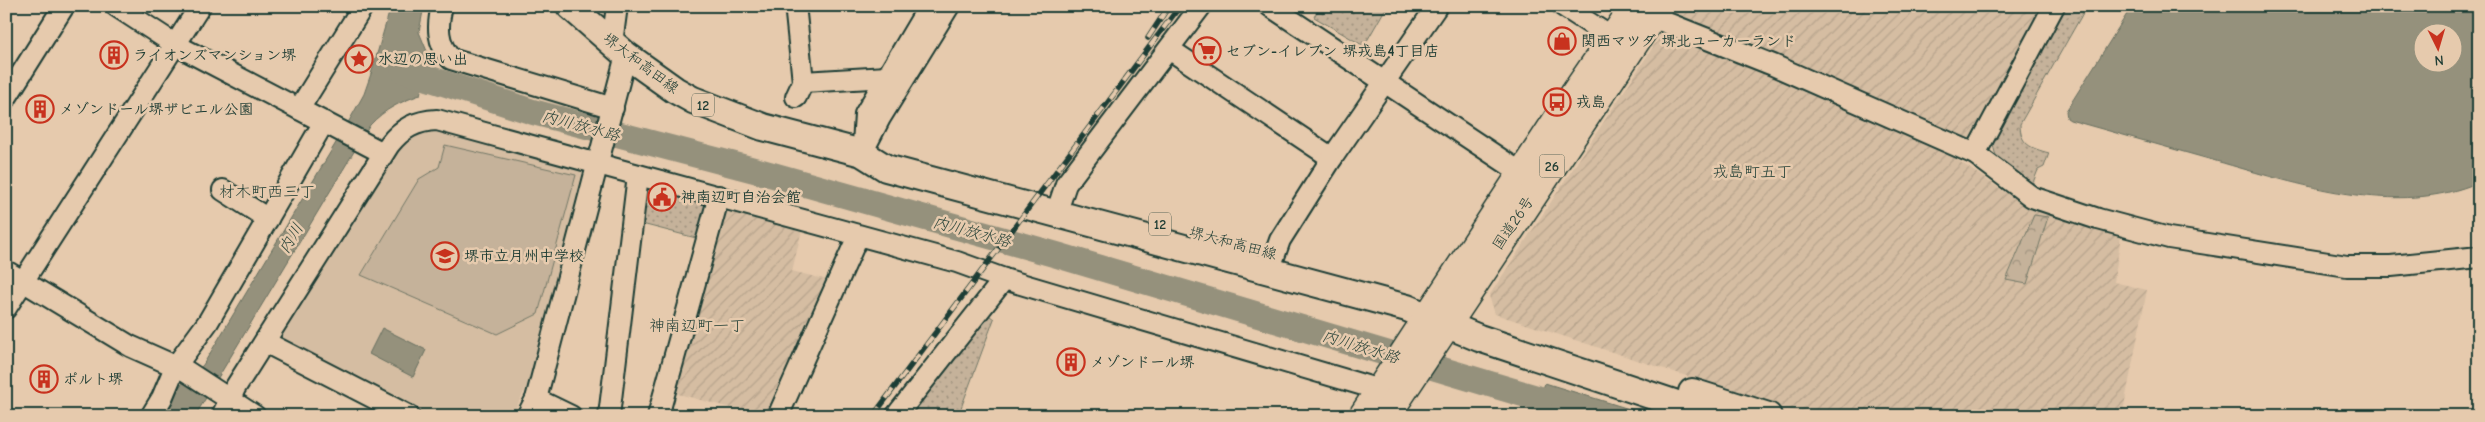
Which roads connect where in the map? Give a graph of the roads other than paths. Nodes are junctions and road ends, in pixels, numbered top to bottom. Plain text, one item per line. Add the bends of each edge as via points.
1 (64, 6) edge
2 (116, 6) edge
3 (200, 6) edge
4 (363, 6) edge
5 (442, 6) edge
6 (616, 6) edge
7 (929, 6) edge
8 (949, 6) edge
9 (1201, 6) edge
10 (1270, 6) edge
11 (1437, 6) edge
12 (1563, 6) edge
13 (2054, 6) edge
14 (571, 7) edge
15 (1649, 10) edge
16 (796, 14) dead end
17 (1614, 40) junction
18 (176, 45) junction
19 (619, 49) junction
20 (1169, 49) junction
21 (887, 77) junction
22 (1384, 83) junction
23 (6, 98) edge
24 (299, 109) junction
25 (611, 112) junction
26 (329, 125) junction
27 (377, 149) junction
28 (862, 153) junction
29 (1975, 154) junction
30 (598, 158) junction
31 (1332, 158) junction
32 (638, 174) junction
33 (1521, 175) junction
34 (223, 190) dead end
35 (719, 196) junction
36 (1058, 206) junction
37 (268, 219) junction
38 (858, 236) junction
39 (2479, 256) edge
40 (1272, 262) junction
41 (15, 276) edge
42 (1004, 279) junction
43 (6, 308) edge
44 (1441, 314) junction
45 (265, 342) junction
46 (181, 369) junction
47 (1391, 385) junction
48 (225, 403) edge
49 (532, 407) edge
50 (151, 416) edge
51 (255, 416) edge
52 (409, 416) edge
53 (571, 416) edge
54 (609, 416) edge
55 (658, 416) edge
56 (778, 416) edge
57 (896, 416) edge
58 (1363, 416) edge
59 (1386, 416) edge
60 (1713, 416) edge
61 (1768, 416) edge

1 - 23 street
2 - 18 street
3 - 18 street
4 - 24 street
5 - 25 street via 438,22 440,41 451,59
6 - 19 street
7 - 21 street
8 - 28 street
9 - 20 street
10 - 22 street
11 - 22 street
12 - 17 street
13 - 29 street
14 - 19 main road, 堺大和高田線 / 12
15 - 17 highway, 国道26号 / 26
15 - 29 street
15 - 44 highway, 国道26号 / 26
16 - 21 street via 799,89
17 - 33 highway, 国道26号 / 26
18 - 24 street
18 - 41 street
19 - 25 street
19 - 28 main road, 堺大和高田線 / 12 via 675,90 724,113 762,127
20 - 31 street
20 - 36 street via 1066,184
21 - 28 street via 864,114
22 - 31 street
22 - 33 street
24 - 26 street
25 - 30 street
26 - 27 street
26 - 37 street
27 - 30 street via 414,123 437,120
27 - 45 street
28 - 36 main road, 堺大和高田線 / 12 via 886,168
29 - 39 street via 2032,197 2169,238 2346,266 2391,266
30 - 32 street
30 - 49 street
31 - 40 street via 1280,240
32 - 35 street
32 - 54 street
33 - 44 highway, 国道26号 / 26
34 - 37 street
35 - 38 street
35 - 55 street
36 - 40 main road, 堺大和高田線 / 12
37 - 46 street
38 - 42 street via 957,262
38 - 56 street
40 - 44 main road, 堺大和高田線 / 12 via 1407,308
41 - 43 street
41 - 46 street via 130,346
42 - 47 street
42 - 57 street
44 - 47 highway, 国道26号 / 26
44 - 60 main road via 1610,383
44 - 61 main road
45 - 48 street
45 - 52 street
46 - 48 street
46 - 50 street
47 - 58 highway, 国道26号 / 26
47 - 59 highway, 国道26号 / 26
48 - 51 street
49 - 53 street

